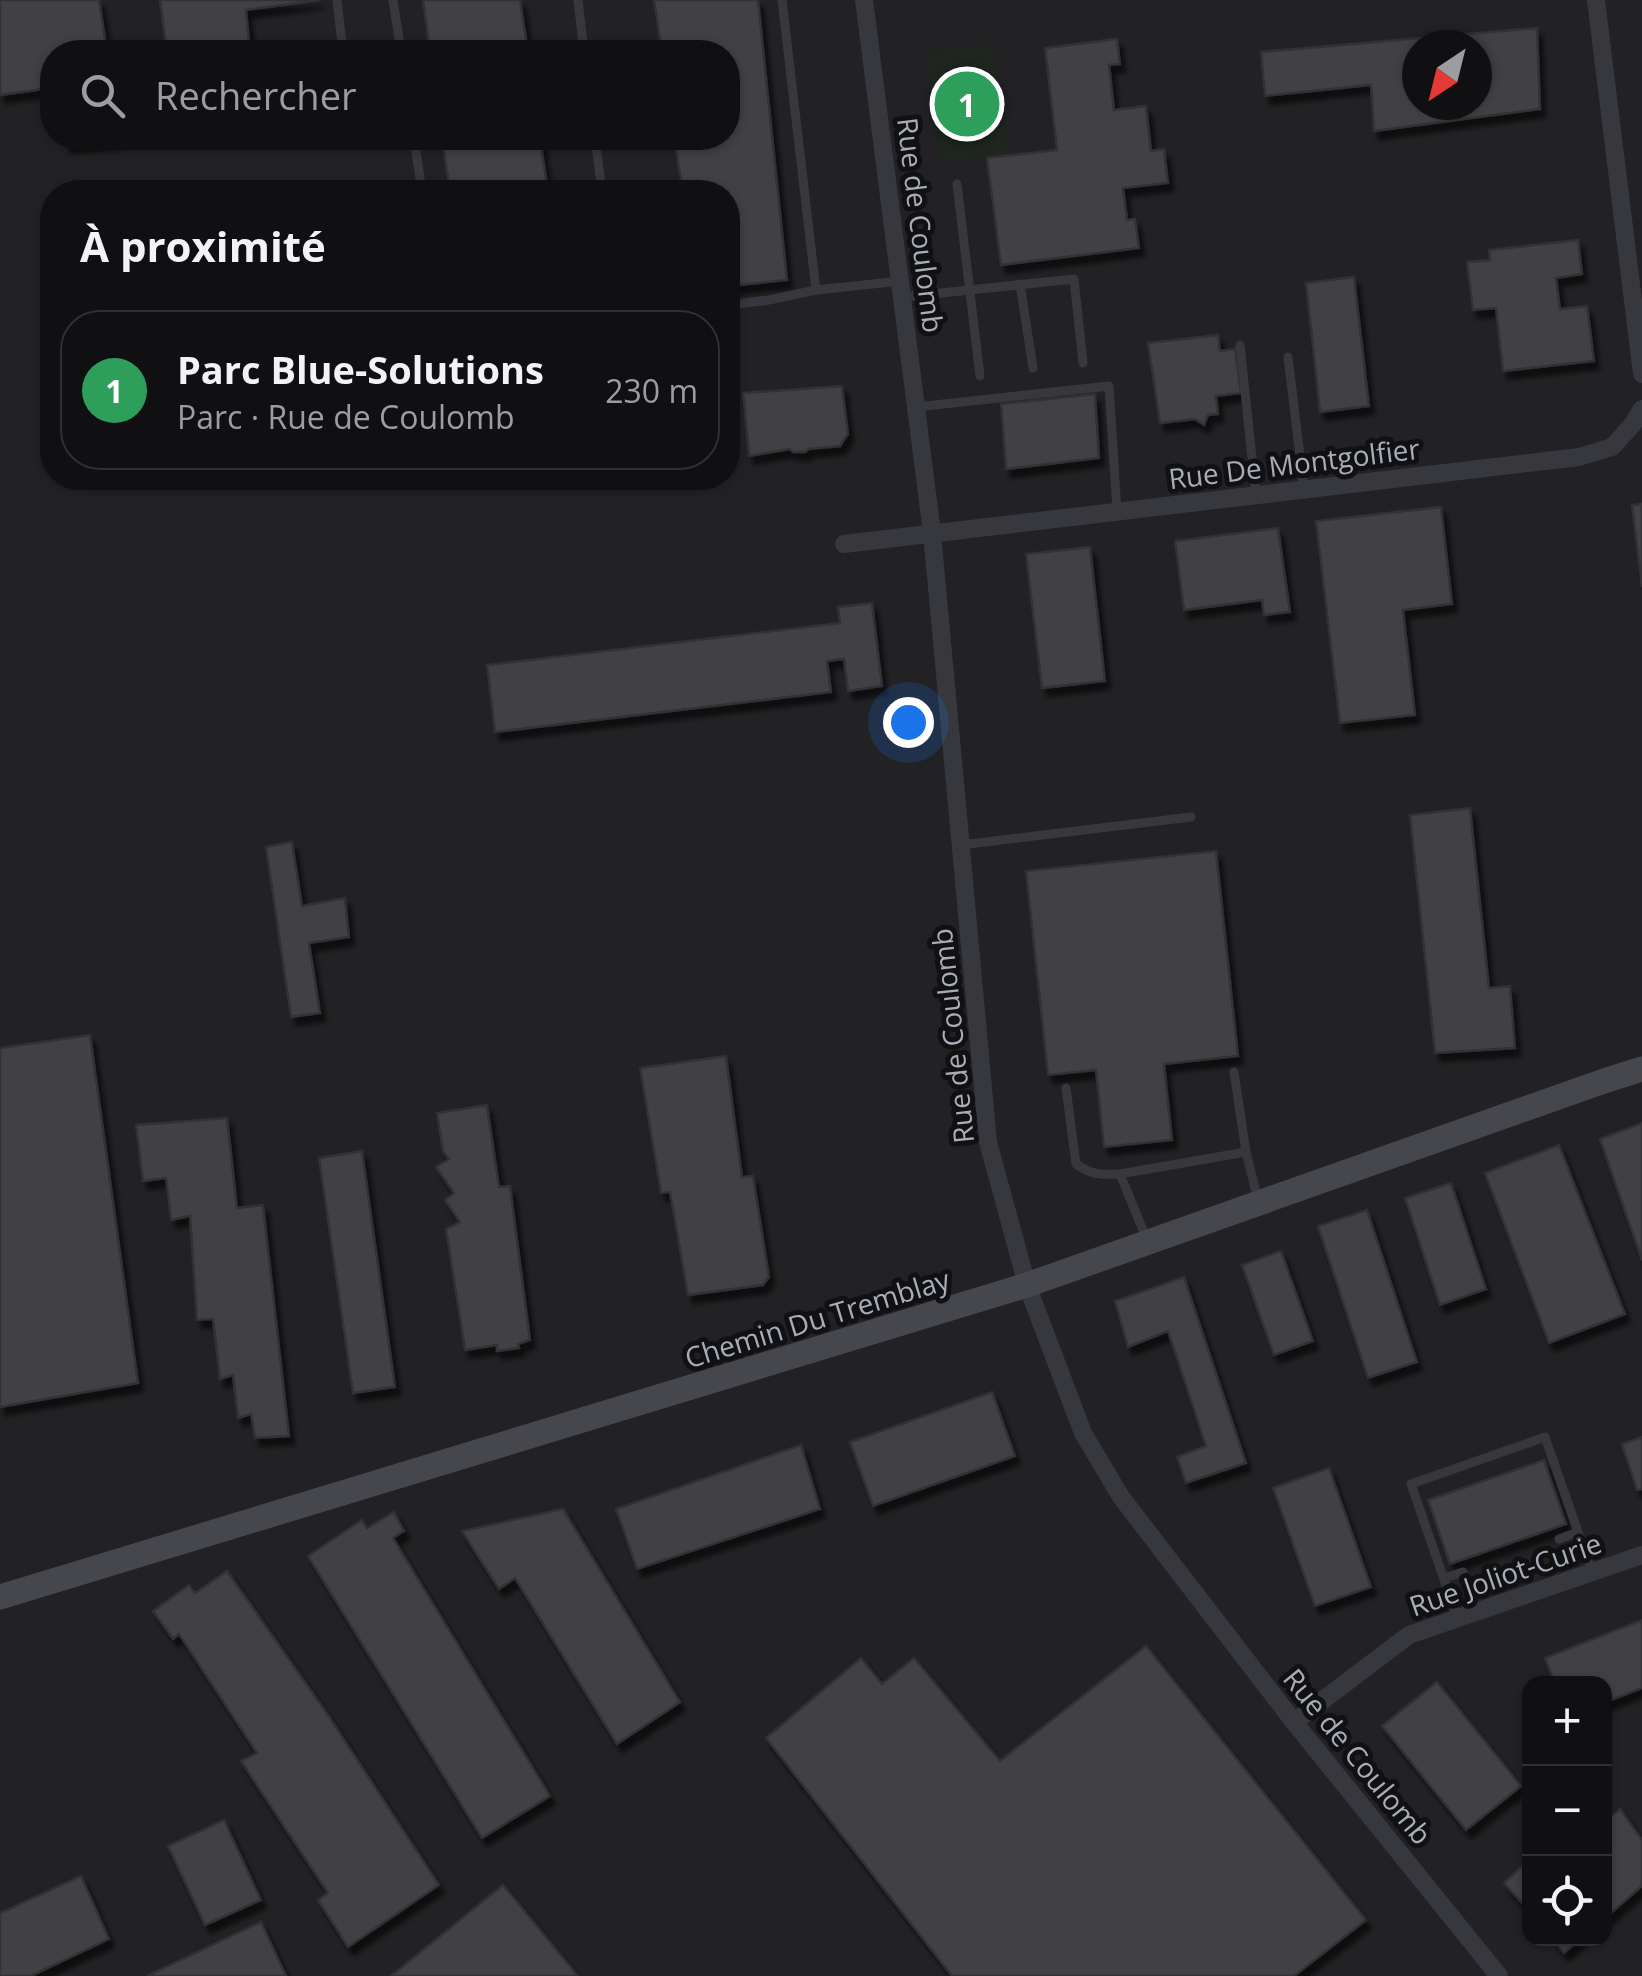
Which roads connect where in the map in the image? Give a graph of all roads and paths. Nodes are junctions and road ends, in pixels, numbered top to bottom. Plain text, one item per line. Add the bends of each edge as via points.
1 (338, 0) edge
2 (393, 0) edge
3 (578, 0) edge
4 (782, 0) edge
5 (864, 0) edge
6 (1596, 0) edge
7 (341, 40) edge
8 (399, 40) edge
9 (583, 40) edge
10 (416, 150) edge
11 (597, 150) edge
12 (420, 180) edge
13 (600, 180) edge
14 (957, 184) dead end
15 (1020, 284) junction
16 (902, 289) junction
17 (816, 290) junction
18 (968, 290) junction
19 (740, 304) edge
20 (1240, 345) dead end
21 (1288, 356) dead end
22 (1082, 363) dead end
23 (1033, 368) dead end
24 (1642, 374) edge
25 (980, 376) dead end
26 (916, 407) junction
27 (1642, 410) edge
28 (1304, 490) junction
29 (1256, 495) junction
30 (1117, 512) junction
31 (932, 533) junction
32 (844, 544) dead end
33 (1191, 817) dead end
34 (961, 845) junction
35 (1642, 1070) edge
36 (1234, 1072) dead end
37 (1066, 1088) dead end
38 (1246, 1152) junction
39 (1120, 1174) junction
40 (1259, 1203) junction
41 (1148, 1242) junction
42 (1027, 1285) junction
43 (1578, 1532) junction
44 (1559, 1539) dead end
45 (1642, 1555) edge
46 (1463, 1572) dead end
47 (1592, 1572) junction
48 (1444, 1578) junction
49 (0, 1598) edge
50 (1457, 1618) junction
51 (1294, 1722) junction
52 (1500, 1976) edge

1 - 7 lane
2 - 8 lane
3 - 9 lane
4 - 17 lane
5 - 16 street, Rue de Coulomb
6 - 24 street
10 - 12 lane
11 - 13 lane
14 - 18 lane
15 - 18 lane
15 - 22 lane via 1074,279
15 - 23 lane
16 - 17 lane
16 - 18 lane
16 - 26 street, Rue de Coulomb
17 - 19 lane
18 - 25 lane
20 - 29 lane
21 - 28 lane
26 - 30 lane via 1110,386
26 - 31 street, Rue de Coulomb
27 - 28 street, Rue De Montgolfier via 1612,448 1580,457
28 - 29 street, Rue De Montgolfier
29 - 30 street, Rue De Montgolfier
30 - 31 street, Rue De Montgolfier
31 - 32 street, Rue De Montgolfier
31 - 34 street, Rue de Coulomb
33 - 34 lane
34 - 42 street, Rue de Coulomb via 988,1142
35 - 40 street, Chemin Du Tremblay
36 - 38 lane
37 - 39 lane via 1076,1164 1098,1176
38 - 39 lane
38 - 40 lane
39 - 41 lane
40 - 41 street, Chemin Du Tremblay
41 - 42 street, Chemin Du Tremblay
42 - 49 street, Chemin Du Tremblay
42 - 51 street, Rue de Coulomb via 1084,1433 1121,1497
43 - 44 lane
43 - 47 lane
43 - 48 lane via 1545,1436 1411,1484
45 - 47 street, Rue Joliot-Curie
46 - 48 lane
47 - 50 street, Rue Joliot-Curie
48 - 50 lane
50 - 51 street, Rue Joliot-Curie via 1409,1635
51 - 52 street, Rue de Coulomb

